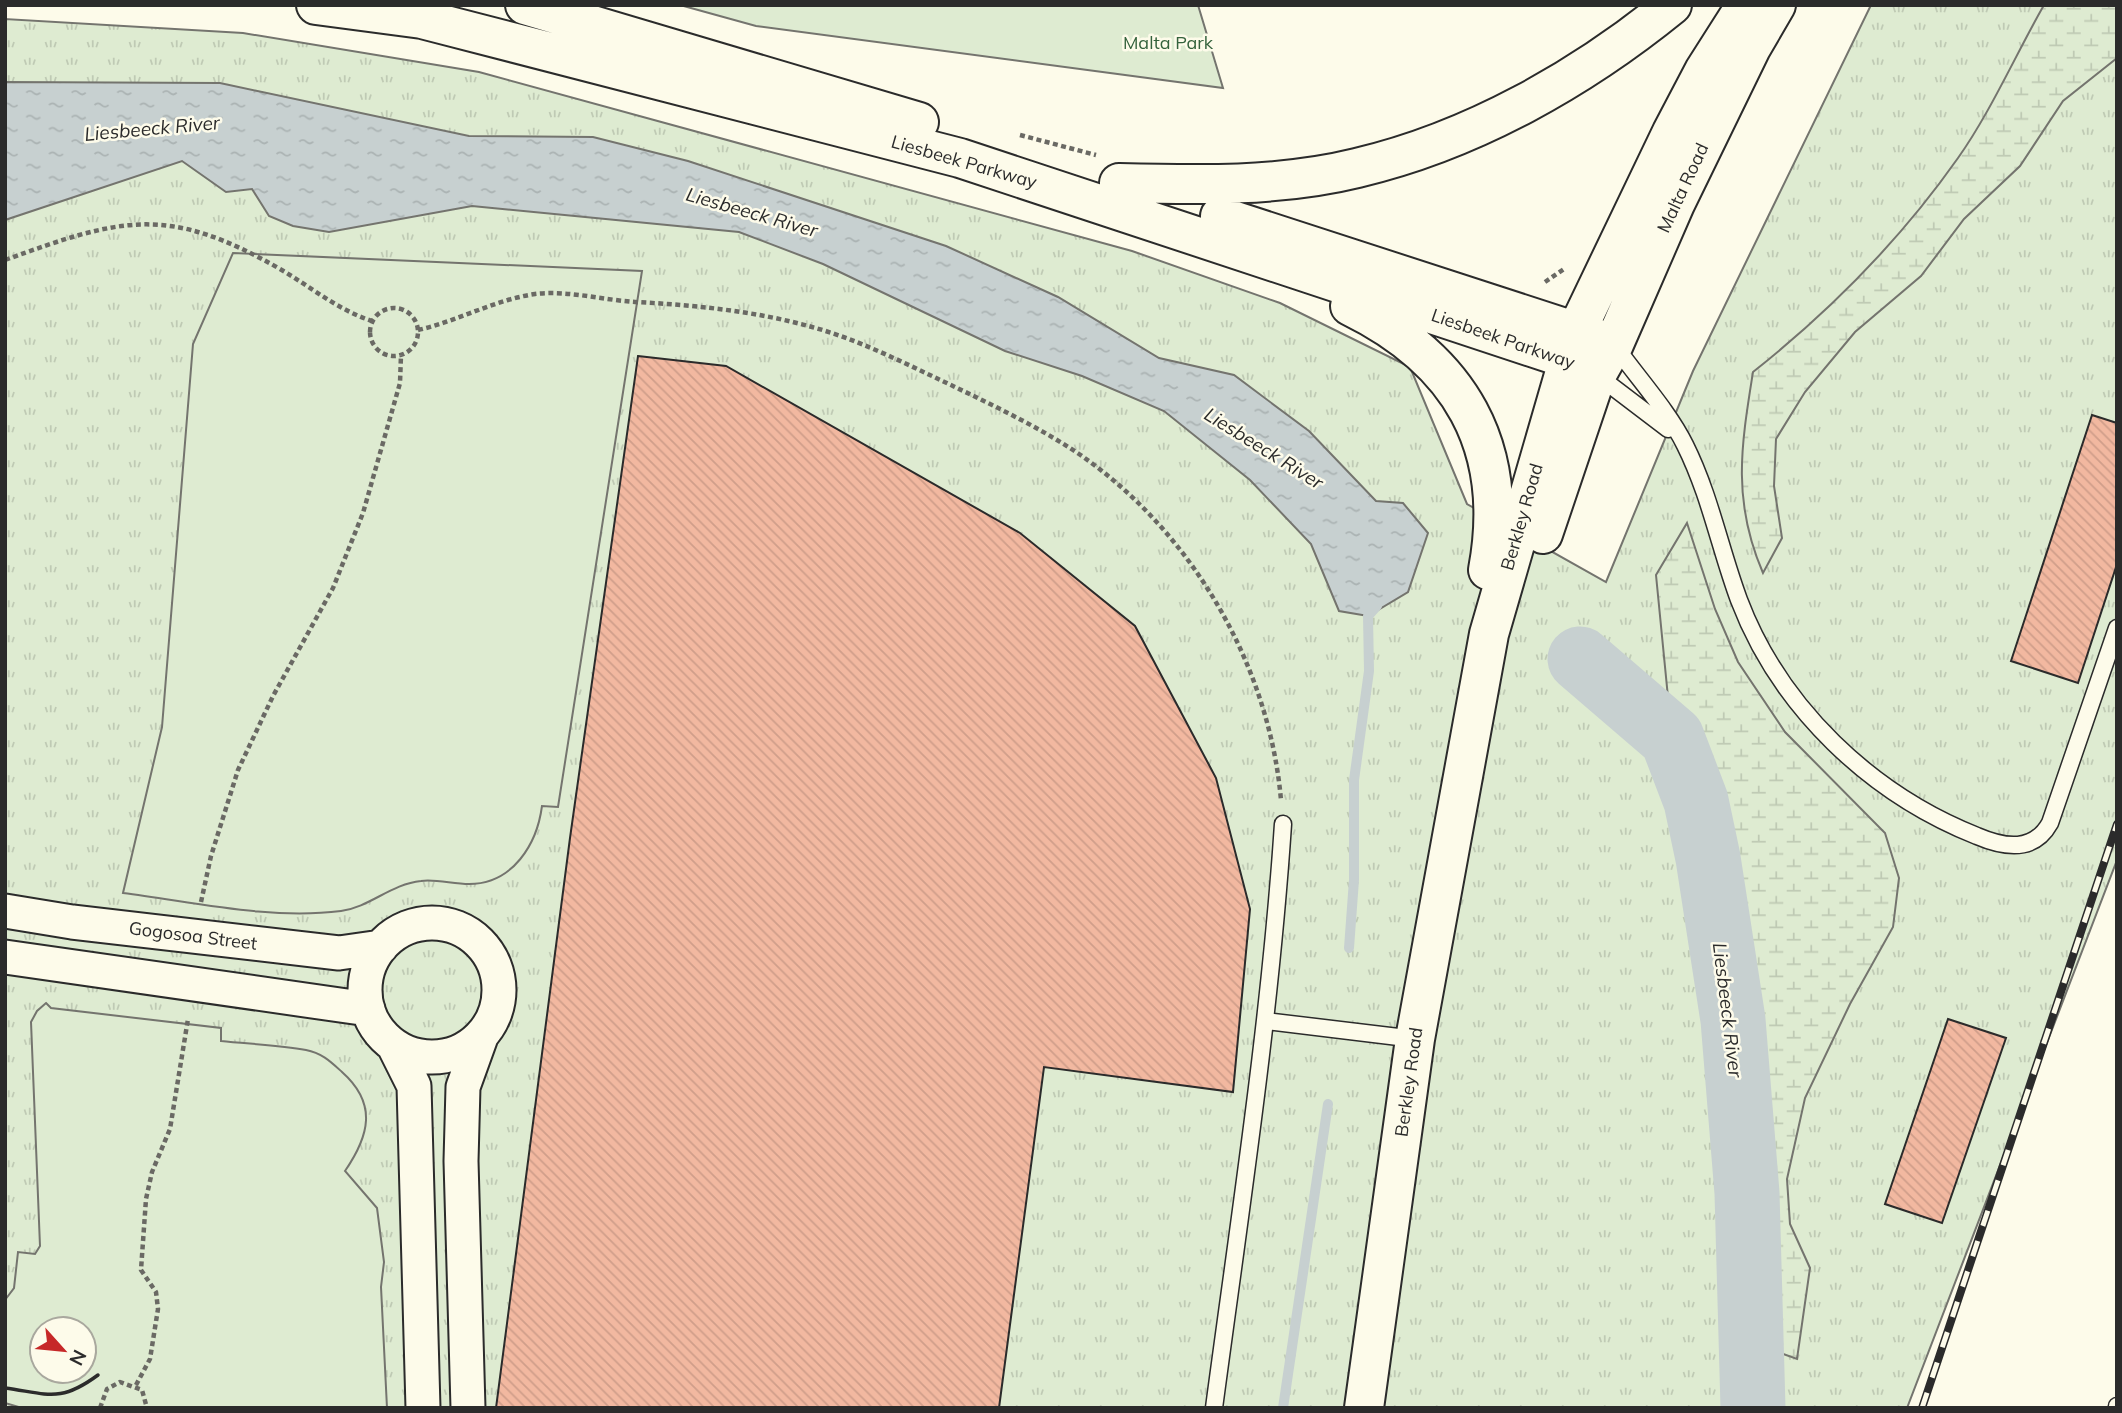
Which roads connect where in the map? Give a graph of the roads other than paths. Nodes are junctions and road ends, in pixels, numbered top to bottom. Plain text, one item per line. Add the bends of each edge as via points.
1 (316, 5) edge
2 (525, 5) edge
3 (1672, 5) edge
4 (1746, 5) edge
5 (1776, 5) edge
6 (1111, 170) junction
7 (1235, 248) junction
8 (1589, 352) junction
9 (1684, 442) junction
10 (2117, 628) edge
11 (1489, 634) junction
12 (1466, 758) junction
13 (1283, 824) road end
14 (5, 911) edge
15 (381, 947) junction
16 (5, 957) edge
17 (368, 1009) junction
18 (1266, 1021) junction
19 (481, 1037) junction
20 (1415, 1039) junction
21 (394, 1046) junction
22 (423, 1408) edge
23 (468, 1408) edge
24 (1214, 1408) edge
25 (1364, 1408) edge

1 - 7 main road, Liesbeek Parkway via 434,22 960,158
2 - 6 main road, Liesbeek Parkway
3 - 6 main road via 1631,38 1551,88 1459,135 1357,168 1260,181
4 - 8 main road, Malta Road via 1679,120
5 - 8 main road, Malta Road via 1675,204
6 - 8 main road, Liesbeek Parkway
7 - 8 main road, Liesbeek Parkway
7 - 11 main road via 1400,332 1455,389 1472,416 1493,481 1494,514 1485,583
8 - 9 lane
8 - 9 lane
8 - 11 main road, Berkley Road
8 - 12 main road, Berkley Road
9 - 10 lane via 1701,479 1740,602 1782,684 1812,722 1868,773 1945,824 2011,845 2042,837
11 - 12 main road, Berkley Road
12 - 20 main road, Berkley Road
13 - 18 lane
14 - 15 street, Gogosoa Street via 339,953
15 - 17 street via 369,965 365,986
15 - 19 street via 416,924 437,922 476,938 494,964 500,994 494,1017
16 - 17 street
17 - 21 street via 378,1030
18 - 20 lane
18 - 24 lane
19 - 21 street via 462,1051 439,1058 416,1056
19 - 23 street via 463,1087
20 - 25 main road, Berkley Road
21 - 22 street via 414,1086

